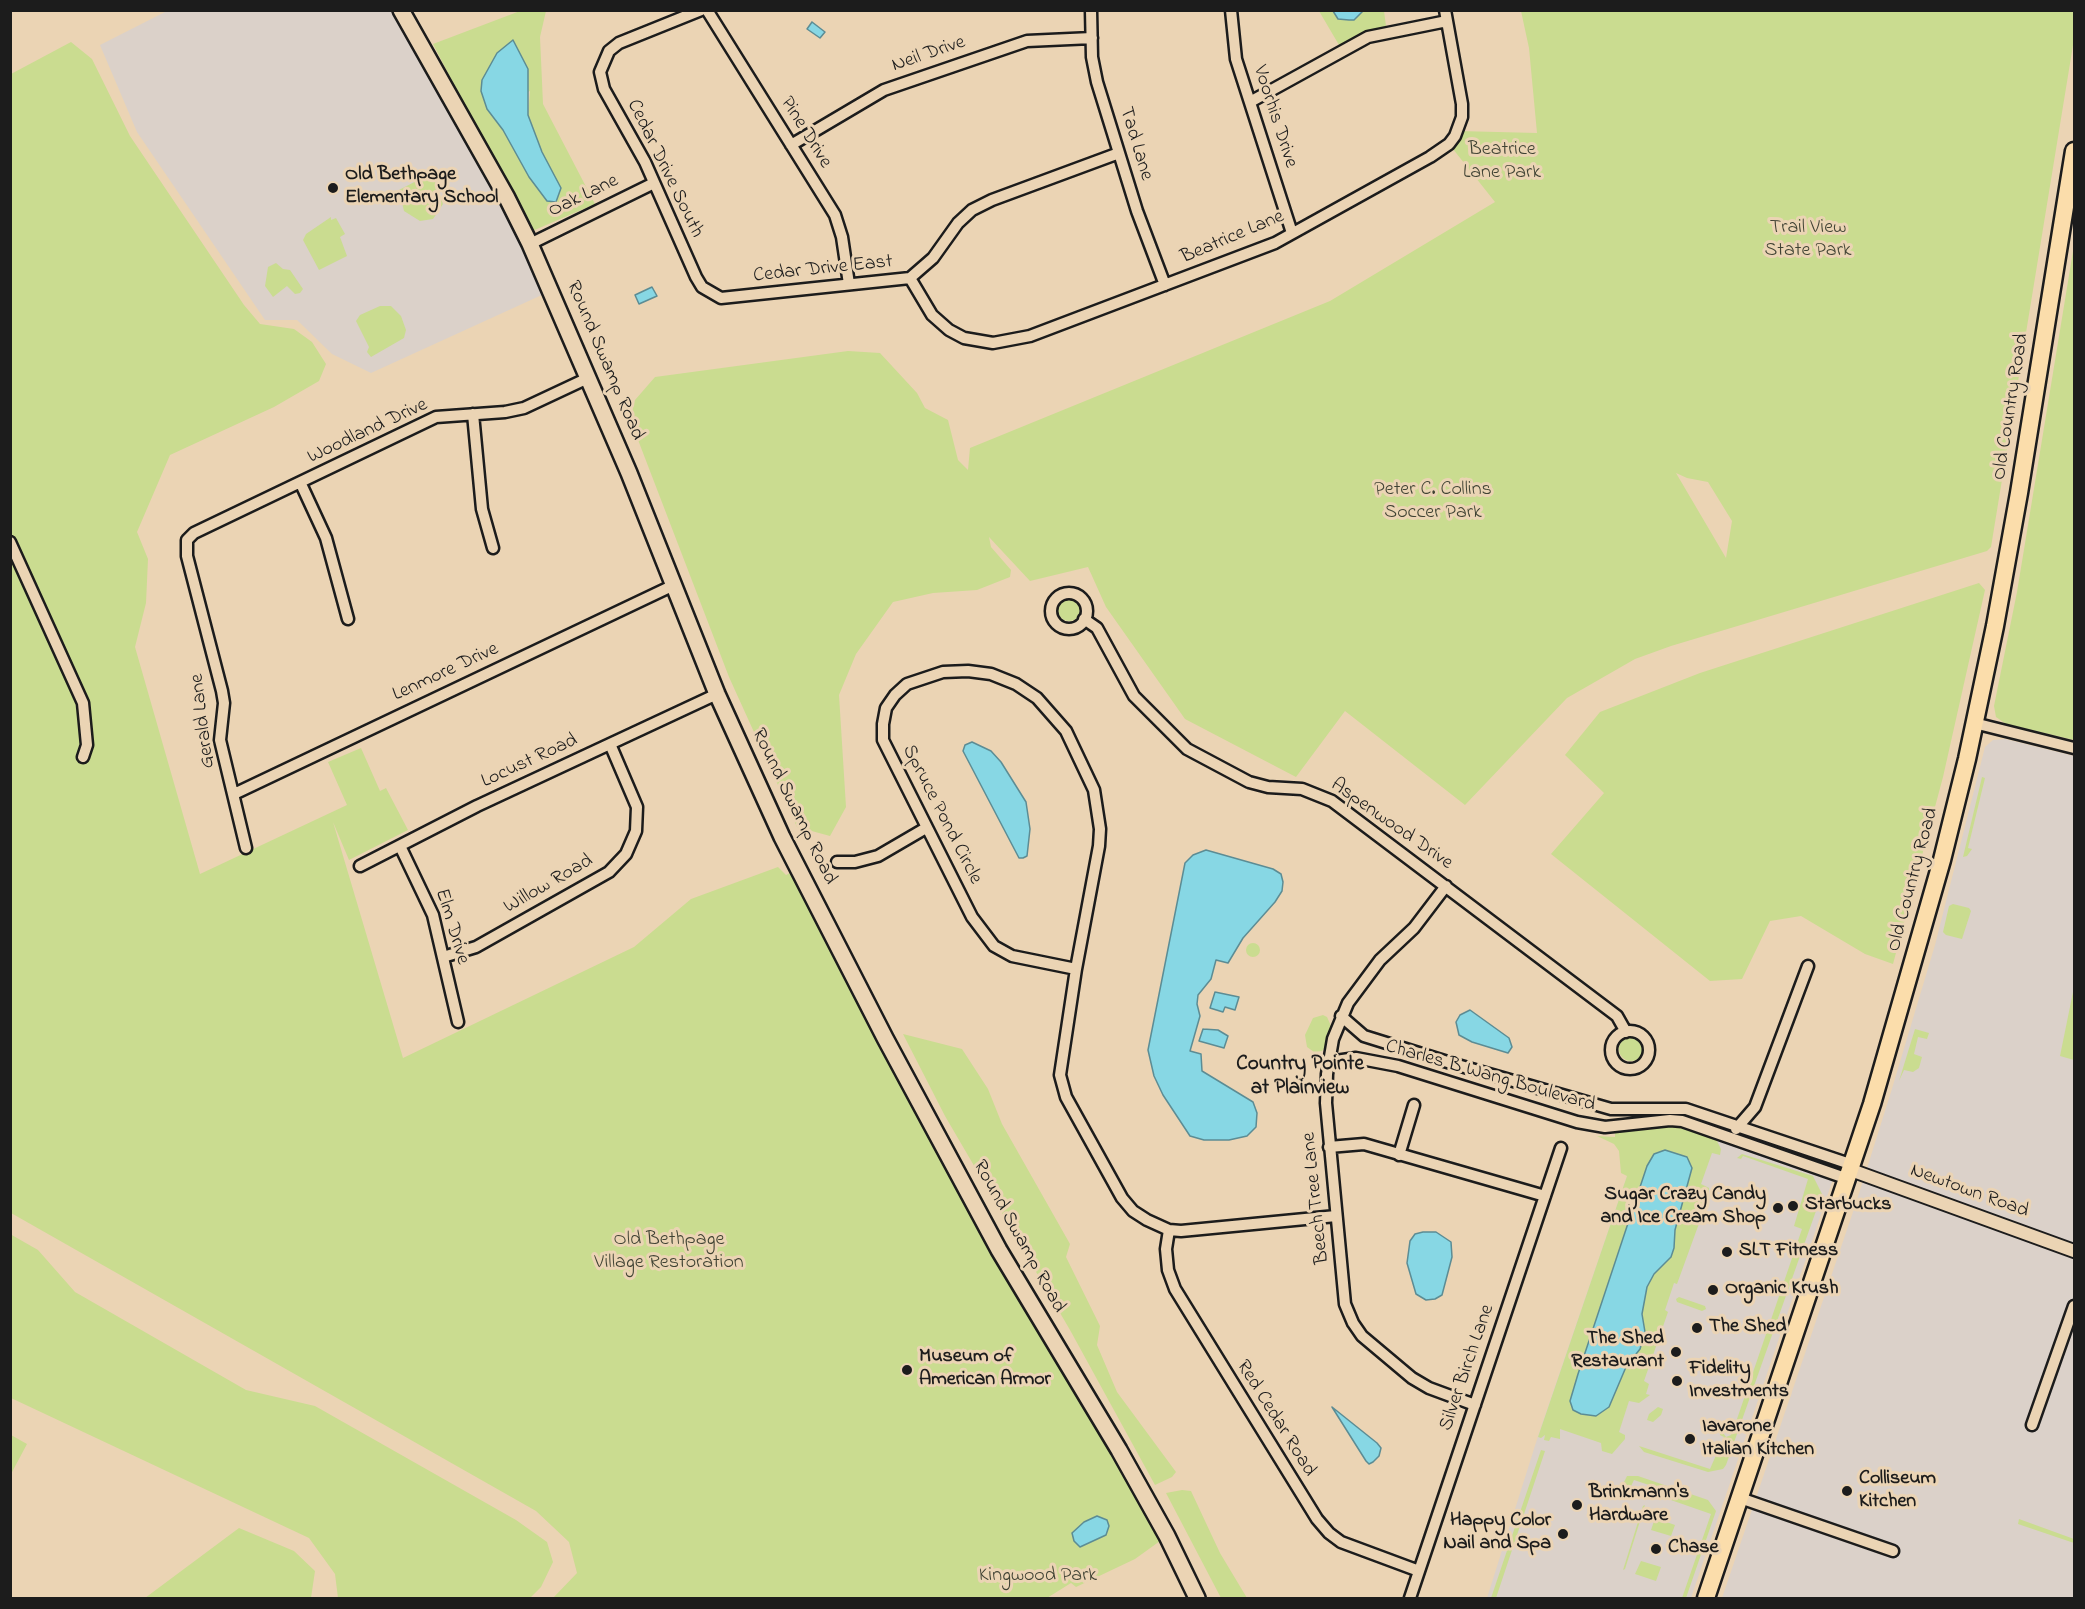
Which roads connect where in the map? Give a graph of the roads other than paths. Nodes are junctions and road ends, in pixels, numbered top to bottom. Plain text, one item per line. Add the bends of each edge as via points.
1 (401, 10) edge
2 (701, 10) edge
3 (707, 10) edge
4 (1091, 10) edge
5 (1231, 10) edge
6 (1446, 16) edge
7 (1092, 38) junction
8 (1250, 102) junction
9 (791, 145) junction
10 (2074, 151) edge
11 (1119, 153) junction
12 (654, 183) junction
13 (1292, 233) junction
14 (530, 244) junction
15 (910, 278) junction
16 (849, 284) junction
17 (1165, 285) junction
18 (707, 291) joint
19 (588, 378) junction
20 (474, 414) junction
21 (301, 484) junction
22 (10, 542) edge
23 (493, 548) dead end
24 (187, 556) joint
25 (674, 585) junction
26 (348, 619) dead end
27 (1084, 619) dead end
28 (717, 694) junction
29 (1974, 723) junction
30 (610, 744) junction
31 (2074, 748) edge
32 (83, 757) dead end
33 (234, 794) junction
34 (927, 828) junction
35 (400, 846) junction
36 (246, 848) dead end
37 (837, 862) dead end
38 (360, 866) dead end
39 (1446, 886) junction
40 (443, 957) junction
41 (1808, 966) dead end
42 (1076, 969) junction
43 (1341, 1016) junction
44 (458, 1022) dead end
45 (1626, 1032) dead end
46 (1329, 1062) junction
47 (1414, 1104) dead end
48 (1738, 1125) junction
49 (1733, 1139) junction
50 (1329, 1147) junction
51 (1561, 1148) dead end
52 (1399, 1155) junction
53 (1851, 1171) junction
54 (1545, 1196) junction
55 (1336, 1216) junction
56 (1169, 1230) junction
57 (2074, 1251) edge
58 (2074, 1306) edge
59 (1475, 1405) junction
60 (2032, 1425) dead end
61 (1740, 1498) junction
62 (1893, 1551) dead end
63 (1419, 1571) junction
64 (1193, 1597) edge
65 (1410, 1599) edge
66 (1706, 1599) edge

1 - 14 main road, Round Swamp Road
2 - 12 street, Cedar Drive South via 619,42 604,58 600,72 604,89
3 - 9 street, Pine Drive
4 - 7 street, Tad Lane
5 - 8 street, Voorhis Drive via 1233,48
6 - 8 street via 1368,37
6 - 13 street, Beatrice Lane via 1462,104 1455,136 1430,157
7 - 9 street, Neil Drive via 1027,41 884,90
7 - 11 street, Tad Lane via 1097,82
8 - 13 street, Voorhis Drive
9 - 16 street, Pine Drive via 835,215
10 - 29 main road, Old Country Road via 2019,493
11 - 15 street, Cedar Drive East via 972,210 933,258
11 - 17 street, Tad Lane
12 - 14 street, Oak Lane
12 - 18 street, Cedar Drive South via 696,277
13 - 17 street, Beatrice Lane via 1255,252
14 - 19 main road, Round Swamp Road
15 - 16 street, Cedar Drive East
15 - 17 street, Beatrice Lane via 932,315 949,330 974,341 993,343 1030,336
16 - 18 street, Cedar Drive East via 732,298
19 - 20 street, Woodland Drive via 524,408
19 - 25 main road, Round Swamp Road
20 - 21 street, Woodland Drive via 436,417
20 - 23 street via 482,509
21 - 24 street, Woodland Drive via 194,532 186,540
21 - 26 street via 326,538
22 - 32 street via 83,703 87,745
24 - 33 street, Gerald Lane via 222,691 220,740
25 - 28 main road, Round Swamp Road
25 - 33 street, Lenmore Drive
27 - 39 street, Aspenwood Drive via 1097,628 1134,696 1187,749 1249,782 1302,789 1332,801
28 - 30 street, Locust Road
28 - 64 main road, Round Swamp Road via 782,837 885,1038 999,1250 1167,1536
29 - 31 street
29 - 53 main road, Old Country Road via 1923,933
30 - 35 street, Locust Road
30 - 40 street, Willow Road via 637,807 636,831 626,854 609,872 476,947
33 - 36 street, Gerald Lane
34 - 37 street via 878,856
34 - 42 street, Spruce Pond Circle via 972,917 994,946 1012,956
34 - 42 street, Spruce Pond Circle via 884,740 886,708 895,695 925,676 968,671 991,674 1037,698 1066,731 1094,790 1098,810 1099,846
35 - 38 street, Locust Road
35 - 40 street, Elm Drive via 427,900
39 - 43 street, Beech Tree Lane via 1414,928 1371,970
39 - 45 street, Aspenwood Drive via 1617,1016
40 - 44 street, Elm Drive
41 - 48 street via 1755,1107
42 - 56 street, Spruce Pond Circle via 1060,1075 1066,1097 1122,1198 1133,1211
43 - 46 street, Beech Tree Lane
43 - 48 street, Charles B Wang Boulevard via 1364,1036 1611,1109 1672,1107
46 - 49 street, Charles B Wang Boulevard via 1356,1059 1398,1065 1577,1122 1605,1127 1670,1120
46 - 50 street, Beech Tree Lane
47 - 52 street
48 - 49 street
48 - 53 street, Charles B Wang Boulevard
49 - 53 street, Charles B Wang Boulevard
50 - 52 street via 1364,1144
50 - 55 street, Beech Tree Lane
51 - 54 street, Silver Birch Lane
52 - 54 street
53 - 57 street, Newtown Road
53 - 61 main road, Old Country Road
54 - 59 street, Silver Birch Lane
55 - 56 street, Spruce Pond Circle
55 - 59 street, Beech Tree Lane via 1346,1304 1362,1336 1412,1378
56 - 63 street, Red Cedar Road via 1168,1270 1175,1289 1317,1519 1341,1542
58 - 60 street
59 - 63 street, Silver Birch Lane
61 - 62 street
61 - 66 main road, Old Country Road
63 - 65 street, Silver Birch Lane

